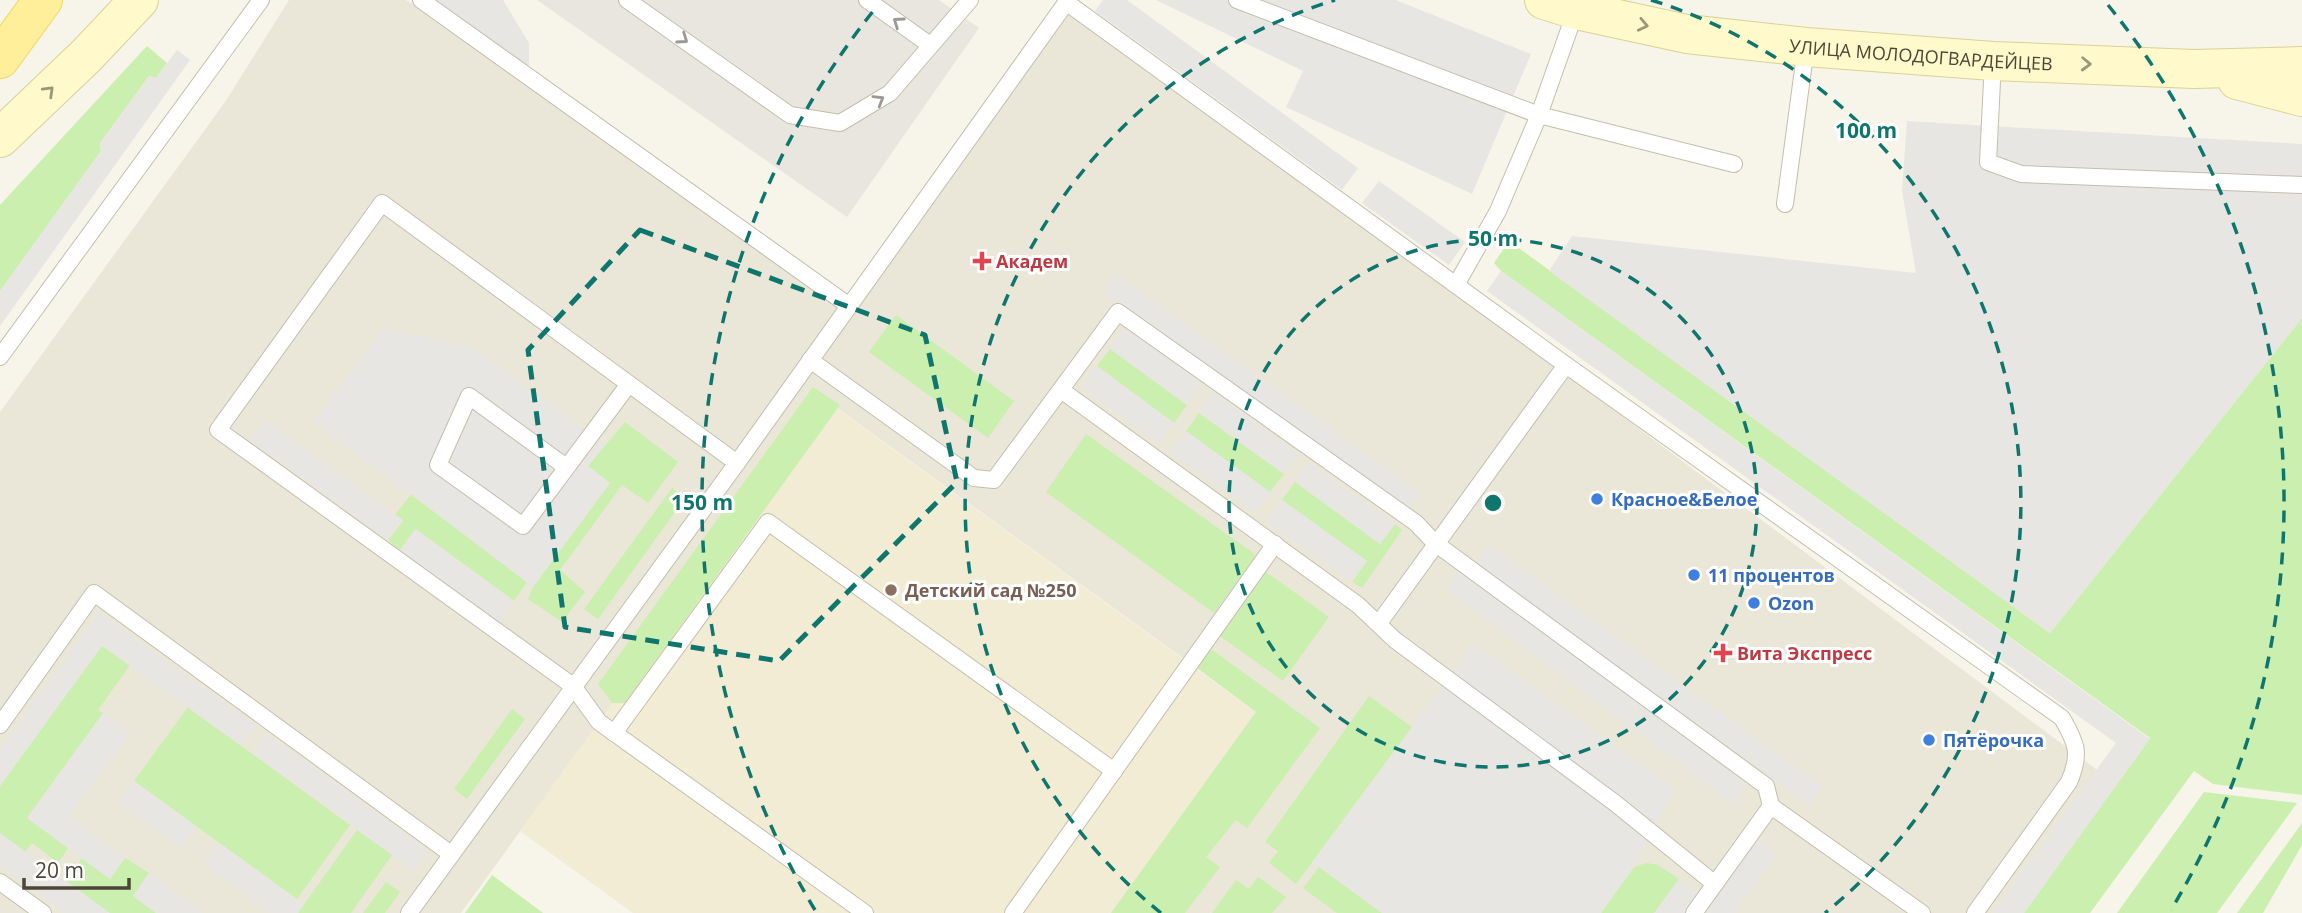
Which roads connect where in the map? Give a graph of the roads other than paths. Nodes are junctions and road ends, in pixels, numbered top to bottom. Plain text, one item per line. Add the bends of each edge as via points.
1 (43, 0) edge
2 (139, 0) edge
3 (261, 0) edge
4 (421, 0) edge
5 (627, 0) edge
6 (867, 0) edge
7 (970, 0) edge
8 (1237, 0) edge
9 (1067, 1) edge
10 (1560, 5) edge
11 (930, 45) junction
12 (1806, 47) junction
13 (0, 60) edge
14 (1993, 61) junction
15 (2302, 66) edge
16 (2194, 69) junction
17 (2302, 97) edge
18 (1539, 115) junction
19 (0, 138) edge
20 (1734, 164) dead end
21 (2302, 185) edge
22 (1785, 204) dead end
23 (1456, 285) junction
24 (848, 305) junction
25 (0, 357) edge
26 (810, 360) junction
27 (1566, 365) junction
28 (629, 384) junction
29 (1061, 390) junction
30 (737, 463) junction
31 (566, 467) junction
32 (1435, 543) junction
33 (1275, 544) junction
34 (1379, 623) junction
35 (573, 686) junction
36 (0, 725) edge
37 (614, 733) junction
38 (1114, 771) junction
39 (1771, 806) junction
40 (451, 854) junction
41 (0, 882) edge
42 (1715, 884) junction
43 (43, 913) edge
44 (409, 913) edge
45 (865, 913) edge
46 (1013, 913) edge
47 (1694, 913) edge
48 (1922, 913) edge
49 (1975, 913) edge

1 - 13 main road
19 -> 2 main road
3 - 25 lane
4 - 24 lane
5 -> 11 lane via 790,115 840,123 890,93
11 -> 6 lane
7 - 11 lane
8 - 18 lane
9 - 23 lane
9 - 24 lane
10 -> 12 main road, УЛИЦА МОЛОДОГВАРДЕЙЦЕВ via 1687,34
10 - 18 lane
12 - 14 main road, УЛИЦА МОЛОДОГВАРДЕЙЦЕВ
12 - 22 lane
14 -> 16 main road, УЛИЦА МОЛОДОГВАРДЕЙЦЕВ
14 - 21 lane via 1988,162 2021,174
15 - 16 main road, УЛИЦА МОЛОДОГВАРДЕЙЦЕВ
16 - 17 main road
18 - 20 lane
18 - 23 lane via 1498,211
23 - 27 lane
24 - 26 lane
26 - 29 lane via 974,478 994,480
26 - 30 lane
27 - 32 lane
27 - 49 lane via 2063,718 2076,742 2077,761 2069,782
28 - 30 lane
28 - 31 lane
28 - 35 lane via 382,203 218,430
29 - 32 lane via 1118,312 1416,523
29 - 33 lane
30 - 35 lane
31 - 31 lane via 523,526 438,465 469,396
32 - 34 lane
32 - 39 lane via 1766,786
33 - 34 lane
33 - 38 lane
34 - 42 lane via 1395,640
35 - 37 lane via 599,722
35 - 40 lane
36 - 40 lane via 94,593
37 - 38 lane via 768,522
37 - 45 lane
38 - 46 lane
39 - 42 lane
39 - 48 lane
40 - 44 lane
41 - 43 lane
42 - 47 lane

